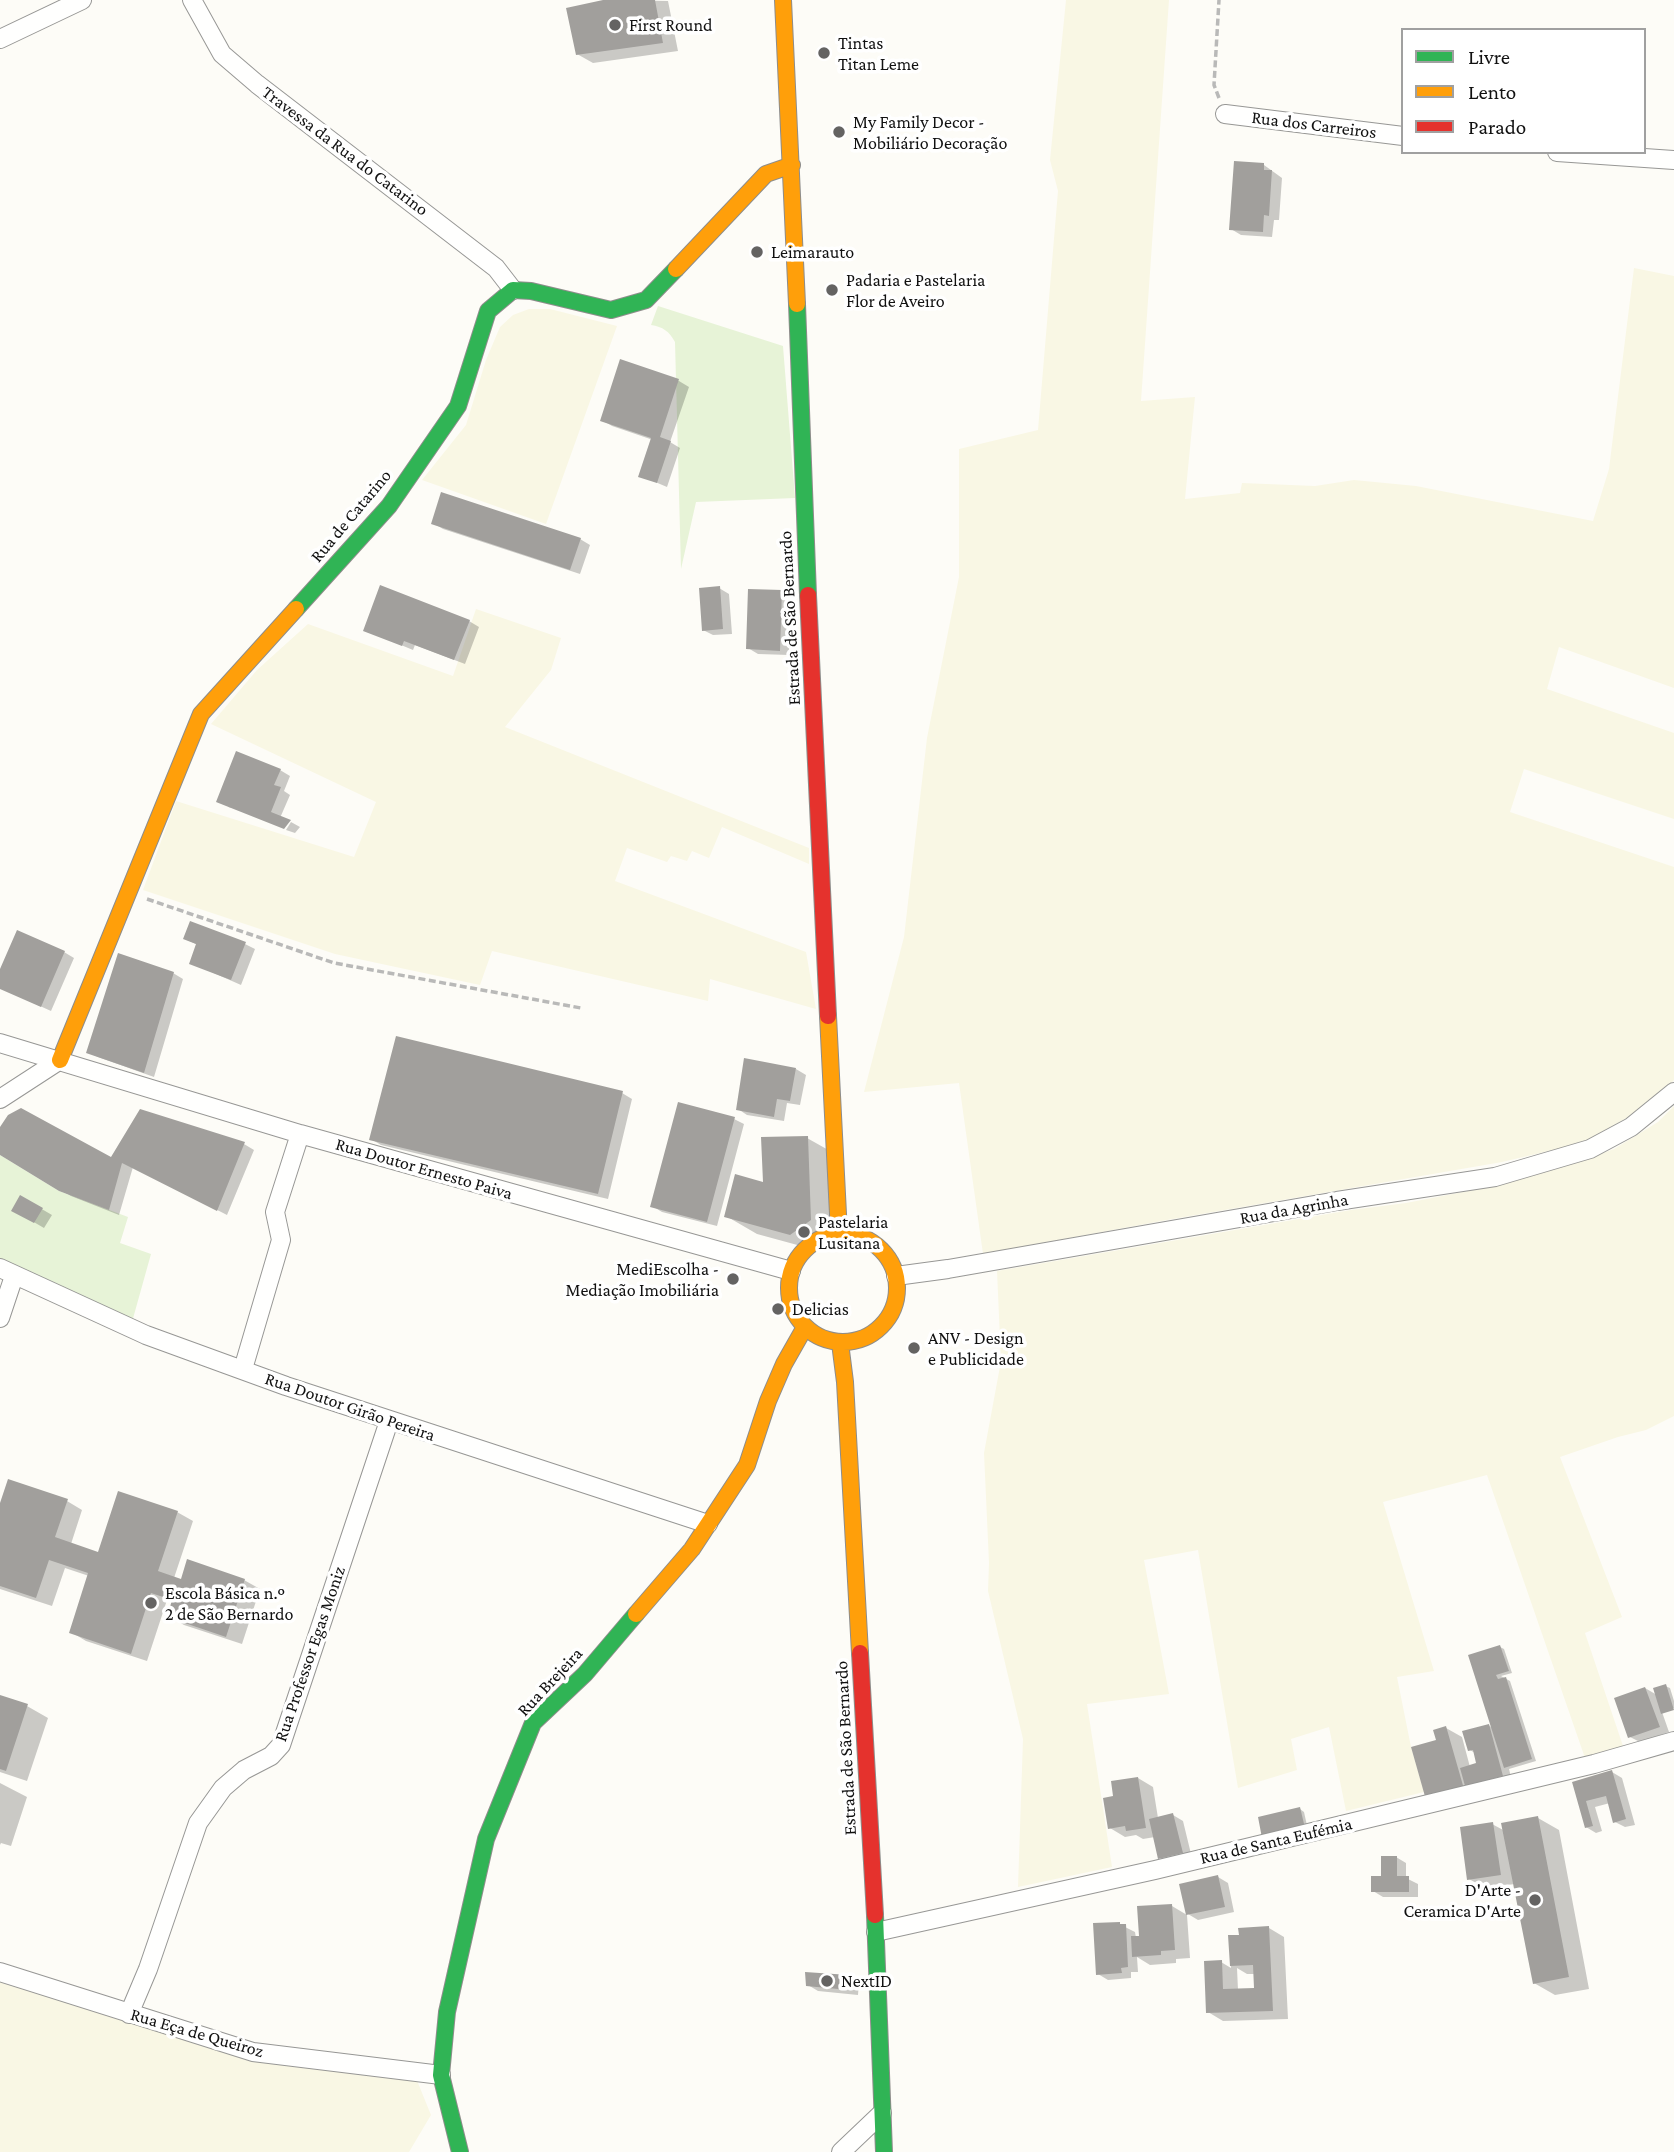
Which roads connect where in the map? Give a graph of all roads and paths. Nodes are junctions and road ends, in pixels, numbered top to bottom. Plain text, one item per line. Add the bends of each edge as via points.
1 (82, 0) edge
2 (192, 0) edge
3 (783, 0) edge
4 (1219, 0) edge
5 (0, 39) edge
6 (1225, 114) joint
7 (1401, 136) edge
8 (1586, 154) edge
9 (1674, 160) edge
10 (792, 165) junction
11 (513, 290) junction
12 (128, 893) junction
13 (581, 1008) dead end
14 (0, 1043) edge
15 (60, 1060) junction
16 (1674, 1092) edge
17 (0, 1099) edge
18 (300, 1134) junction
19 (839, 1234) junction
20 (791, 1271) junction
21 (7, 1272) edge
22 (896, 1276) junction
23 (0, 1318) edge
24 (804, 1327) junction
25 (840, 1343) junction
26 (243, 1369) junction
27 (388, 1421) junction
28 (708, 1524) junction
29 (1674, 1741) edge
30 (876, 1932) junction
31 (0, 1972) edge
32 (129, 2014) junction
33 (441, 2075) junction
34 (882, 2113) junction
35 (460, 2152) edge
36 (841, 2152) edge
37 (884, 2152) edge

1 - 5 street
2 - 11 street, Travessa da Rua do Catarino via 222,54 496,268
3 - 10 main road, Estrada de São Bernardo
4 - 6 path via 1214,85
6 - 7 street, Rua dos Carreiros
8 - 9 street
10 - 11 main road via 766,174 646,300 611,310
10 - 19 main road, Estrada de São Bernardo
11 - 12 main road, Rua de Catarino via 488,311 458,406 389,506 201,715
12 - 13 path via 334,963
12 - 15 main road, Rua de Catarino
14 - 15 street, Rua Doutor Ernesto Paiva
15 - 17 street
15 - 18 street, Rua Doutor Ernesto Paiva
16 - 22 street, Rua da Agrinha via 1631,1128 1590,1149 1495,1177
18 - 20 street, Rua Doutor Ernesto Paiva
18 - 26 street via 275,1212 281,1240
19 - 20 main road via 809,1245
19 - 22 main road via 868,1240 890,1261
20 - 24 main road via 790,1301
21 - 23 street
21 - 26 street, Rua Doutor Girão Pereira via 146,1335
22 - 25 main road via 897,1292 885,1323 857,1341
24 - 25 main road
24 - 28 main road, Rua Brejeira via 768,1401 747,1465
25 - 30 main road, Estrada de São Bernardo
26 - 27 street, Rua Doutor Girão Pereira
27 - 28 street, Rua Doutor Girão Pereira
27 - 32 street, Rua Professor Egas Moniz via 281,1745 223,1788 198,1823
28 - 33 main road, Rua Brejeira via 585,1674 533,1723 486,1839 447,2012
29 - 30 street, Rua de Santa Eufémia via 1195,1860
30 - 34 main road, Estrada de São Bernardo
31 - 32 street, Rua Eça de Queiroz
32 - 33 street, Rua Eça de Queiroz via 253,2052
33 - 35 main road, Rua Brejeira
34 - 36 street
34 - 37 main road, Estrada de São Bernardo

